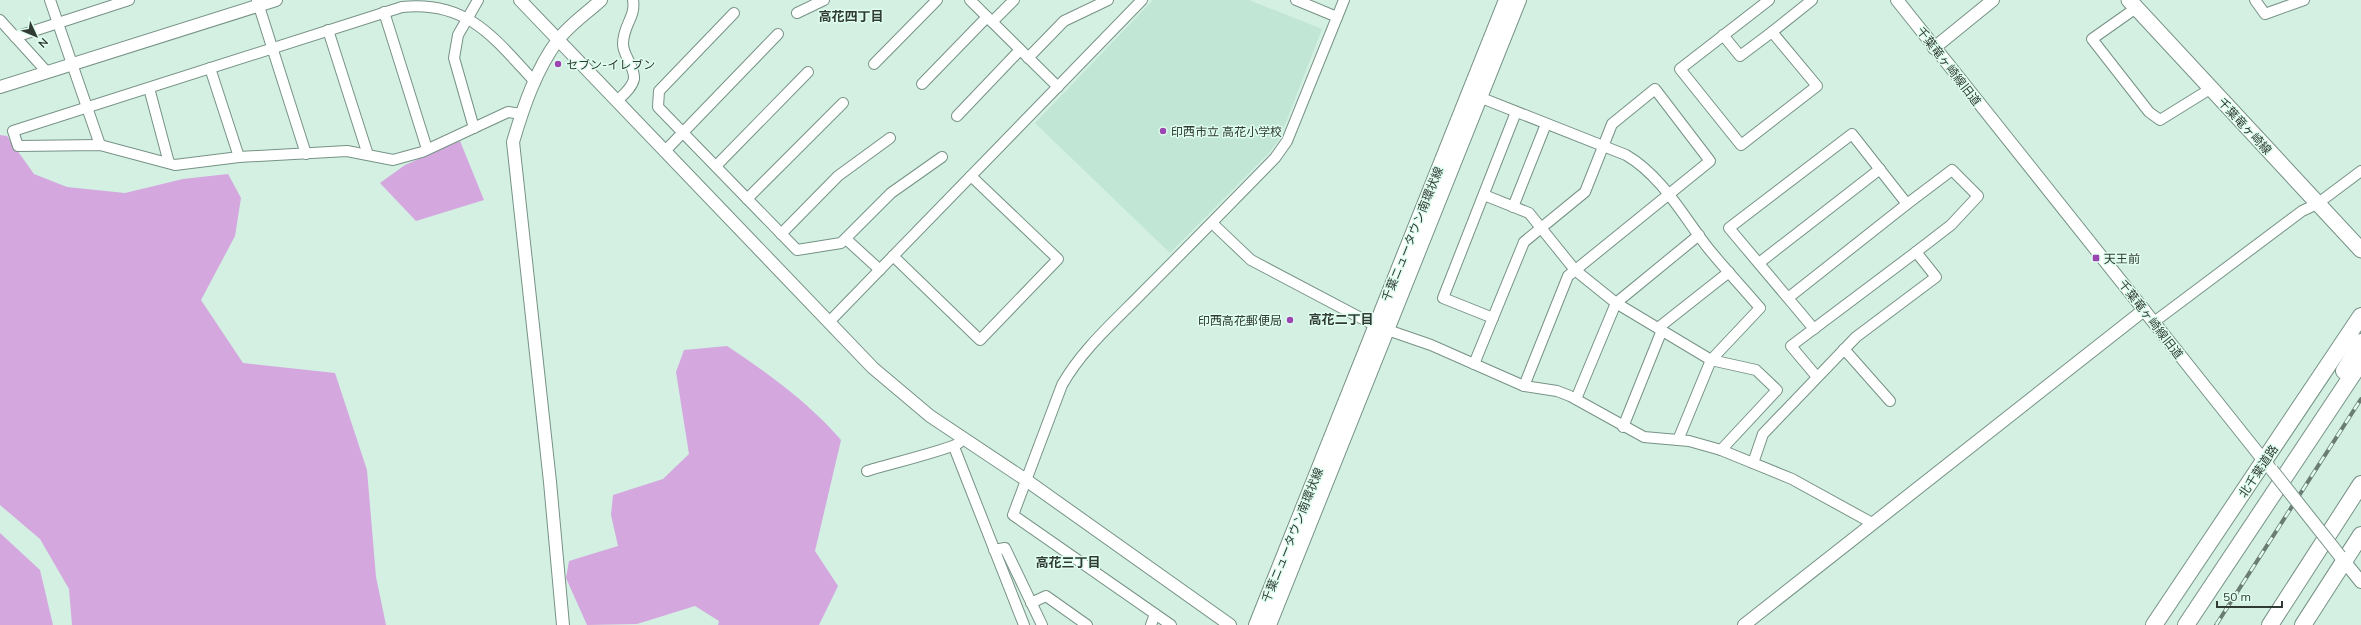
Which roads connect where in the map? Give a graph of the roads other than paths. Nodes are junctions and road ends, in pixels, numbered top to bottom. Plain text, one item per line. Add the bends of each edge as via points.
1 (50, 0) edge
2 (276, 0) edge
3 (478, 0) edge
4 (520, 0) edge
5 (601, 0) edge
6 (633, 0) edge
7 (824, 0) edge
8 (937, 0) edge
9 (970, 0) edge
10 (1014, 0) edge
11 (1108, 0) edge
12 (1142, 0) edge
13 (1296, 0) edge
14 (1344, 0) edge
15 (1506, 0) edge
16 (1519, 0) edge
17 (1769, 0) edge
18 (1812, 0) edge
19 (1993, 0) edge
20 (2254, 0) edge
21 (2304, 0) edge
22 (124, 1) edge
23 (1900, 1) edge
24 (257, 3) edge
25 (2133, 4) edge
26 (384, 12) junction
27 (734, 13) dead end
28 (797, 13) dead end
29 (469, 15) junction
30 (1337, 18) junction
31 (0, 20) edge
32 (990, 20) junction
33 (58, 23) junction
34 (328, 30) junction
35 (1772, 32) junction
36 (778, 34) dead end
37 (1723, 35) junction
38 (15, 37) junction
39 (558, 40) junction
40 (272, 48) junction
41 (1934, 48) junction
42 (1020, 50) junction
43 (1028, 58) junction
44 (73, 64) junction
45 (874, 64) dead end
46 (210, 68) junction
47 (47, 72) junction
48 (808, 72) dead end
49 (535, 82) junction
50 (922, 84) dead end
51 (0, 87) edge
52 (1058, 87) junction
53 (148, 88) junction
54 (2210, 89) junction
55 (1474, 95) junction
56 (617, 101) junction
57 (843, 103) dead end
58 (87, 108) junction
59 (1516, 112) junction
60 (521, 114) junction
61 (957, 116) dead end
62 (1546, 124) junction
63 (474, 128) junction
64 (684, 132) junction
65 (890, 138) dead end
66 (100, 145) junction
67 (1603, 146) junction
68 (427, 150) junction
69 (665, 151) junction
70 (306, 154) junction
71 (368, 155) junction
72 (239, 157) junction
73 (942, 157) dead end
74 (169, 163) junction
75 (716, 166) junction
76 (1880, 169) junction
77 (2361, 171) edge
78 (971, 176) junction
79 (1484, 195) junction
80 (1668, 195) junction
81 (747, 199) junction
82 (1908, 204) junction
83 (2318, 204) junction
84 (1514, 207) junction
85 (1212, 223) junction
86 (1541, 228) junction
87 (781, 234) junction
88 (1699, 235) junction
89 (846, 238) junction
90 (2361, 250) edge
91 (1916, 252) junction
92 (893, 256) junction
93 (1759, 263) junction
94 (880, 270) junction
95 (1575, 270) junction
96 (1729, 272) junction
97 (1788, 298) junction
98 (1616, 303) junction
99 (2144, 310) junction
100 (2361, 316) edge
101 (1493, 318) junction
102 (829, 322) junction
103 (2154, 322) junction
104 (1381, 328) junction
105 (1660, 329) junction
106 (1814, 329) junction
107 (2361, 342) edge
108 (1844, 349) junction
109 (1711, 360) junction
110 (2361, 362) edge
111 (1474, 364) junction
112 (1817, 377) junction
113 (1524, 386) junction
114 (1576, 399) junction
115 (1890, 401) dead end
116 (1623, 427) junction
117 (1678, 440) junction
118 (959, 443) junction
119 (2305, 447) junction
120 (1721, 450) junction
121 (1753, 463) junction
122 (2268, 466) junction
123 (867, 471) dead end
124 (1026, 480) junction
125 (2361, 484) edge
126 (1872, 523) junction
127 (2361, 535) edge
128 (994, 550) junction
129 (2342, 558) junction
130 (2361, 582) edge
131 (1031, 603) junction
132 (1155, 614) junction
133 (563, 625) edge
134 (1024, 625) edge
135 (1042, 625) edge
136 (1087, 625) edge
137 (1151, 625) edge
138 (1171, 625) edge
139 (1230, 625) edge
140 (1256, 625) edge
141 (1269, 625) edge
142 (1744, 625) edge
143 (2154, 625) edge
144 (2186, 625) edge
145 (2270, 625) edge
146 (2304, 625) edge

1 - 33 street
2 - 24 street
3 - 29 street
4 - 39 street
5 - 39 street
6 - 56 street via 632,17 623,30 622,47 633,68 634,80
7 - 28 street
8 - 45 street
9 - 32 street
10 - 32 street
11 - 43 street via 1064,21
12 - 52 street
13 - 30 street
14 - 30 street
15 - 55 main road, 千葉ニュータウン南環状線
16 - 55 main road, 千葉ニュータウン南環状線
17 - 37 street
18 - 35 street
19 - 41 street
20 - 21 street via 2265,14
22 - 33 street
23 - 41 street, 千葉竜ヶ崎線旧道
24 - 40 street
24 - 44 street
25 - 54 main road, 千葉竜ヶ崎線
25 - 54 street via 2092,39 2149,112 2160,120
26 - 29 street via 423,4 449,7
26 - 34 street
26 - 68 street
27 - 64 street via 659,90 658,107
29 - 49 street via 494,37
29 - 63 street via 458,35 454,58
30 - 85 street via 1287,141 1275,158
31 - 38 street
32 - 42 street
32 - 50 street
33 - 38 street
33 - 44 street
34 - 40 street
34 - 71 street
35 - 37 street via 1740,56
35 - 37 street via 1816,86 1741,145 1680,69
36 - 64 street
38 - 47 street
39 - 49 street
39 - 56 street
40 - 46 street
40 - 70 street
41 - 99 street, 千葉竜ヶ崎線旧道
42 - 43 street
42 - 61 street
43 - 52 street
44 - 47 street
44 - 58 street
46 - 53 street
46 - 72 street
47 - 51 street
48 - 75 street
49 - 60 street
52 - 78 street
53 - 58 street
53 - 74 street
54 - 83 main road, 千葉竜ヶ崎線
55 - 59 street
55 - 104 main road, 千葉ニュータウン南環状線
56 - 69 street
57 - 81 street
58 - 66 street
58 - 66 street via 13,131 18,146
59 - 62 street
59 - 79 street
60 - 63 street via 508,112
60 - 133 street via 513,142
62 - 67 street
62 - 84 street
63 - 68 street
64 - 69 street
64 - 75 street
65 - 87 street via 838,176
66 - 74 street
67 - 80 street via 1639,163 1654,176
67 - 80 street via 1612,124 1655,89 1710,161
67 - 86 street via 1585,192
68 - 71 street via 393,160
69 - 102 street
70 - 71 street via 347,151
70 - 72 street
72 - 74 street via 175,165
73 - 89 street via 891,193
75 - 81 street
76 - 82 street
76 - 93 street
76 - 93 street via 1852,134 1735,223 1729,228
77 - 83 street
78 - 92 street
78 - 92 street via 1058,259 980,340
79 - 84 street
79 - 101 street via 1443,298
80 - 88 street
80 - 95 street
81 - 87 street
82 - 91 street via 1952,170 1978,196 1951,226
82 - 97 street
83 - 90 main road, 千葉竜ヶ崎線
83 - 103 street via 2302,211
84 - 86 street via 1529,213
85 - 104 street via 1251,260
85 - 124 street via 1084,353 1069,372
86 - 95 street
86 - 101 street via 1524,242
87 - 89 street via 797,250 842,243
88 - 96 street
88 - 98 street
89 - 94 street
91 - 106 street
91 - 108 street via 1936,277 1856,337
92 - 94 street
93 - 97 street
94 - 102 street
95 - 98 street
95 - 113 street via 1568,276
96 - 105 street
96 - 109 street via 1760,308
97 - 106 street
98 - 105 street
98 - 114 street
99 - 103 street, 千葉竜ヶ崎線旧道
99 - 126 street
100 - 122 highway, 北千葉道路
101 - 111 street
102 - 118 street via 873,368
103 - 122 street, 千葉竜ヶ崎線旧道
104 - 111 street via 1431,345
104 - 140 main road, 千葉ニュータウン南環状線
104 - 141 main road, 千葉ニュータウン南環状線
105 - 109 street
105 - 116 street
106 - 112 street via 1791,346
107 - 119 highway via 2318,414
108 - 112 street
108 - 115 street
109 - 117 street
109 - 120 street via 1756,370 1777,390
110 - 119 highway
111 - 113 street
112 - 121 street via 1763,434
113 - 114 street via 1557,391
114 - 116 street
116 - 117 street via 1644,437
117 - 120 street
118 - 123 street
118 - 124 street
118 - 128 street
119 - 144 highway
120 - 121 street
121 - 126 street via 1792,479
122 - 129 street, 千葉竜ヶ崎線旧道, bridge
122 - 143 highway, 北千葉道路
124 - 132 street via 1013,515
124 - 139 street
125 - 145 highway
126 - 142 street
127 - 129 highway
128 - 131 street via 1005,548
128 - 134 street
129 - 130 street, 千葉竜ヶ崎線旧道
129 - 146 highway
131 - 135 street
131 - 136 street via 1046,596
132 - 137 street
132 - 138 street

